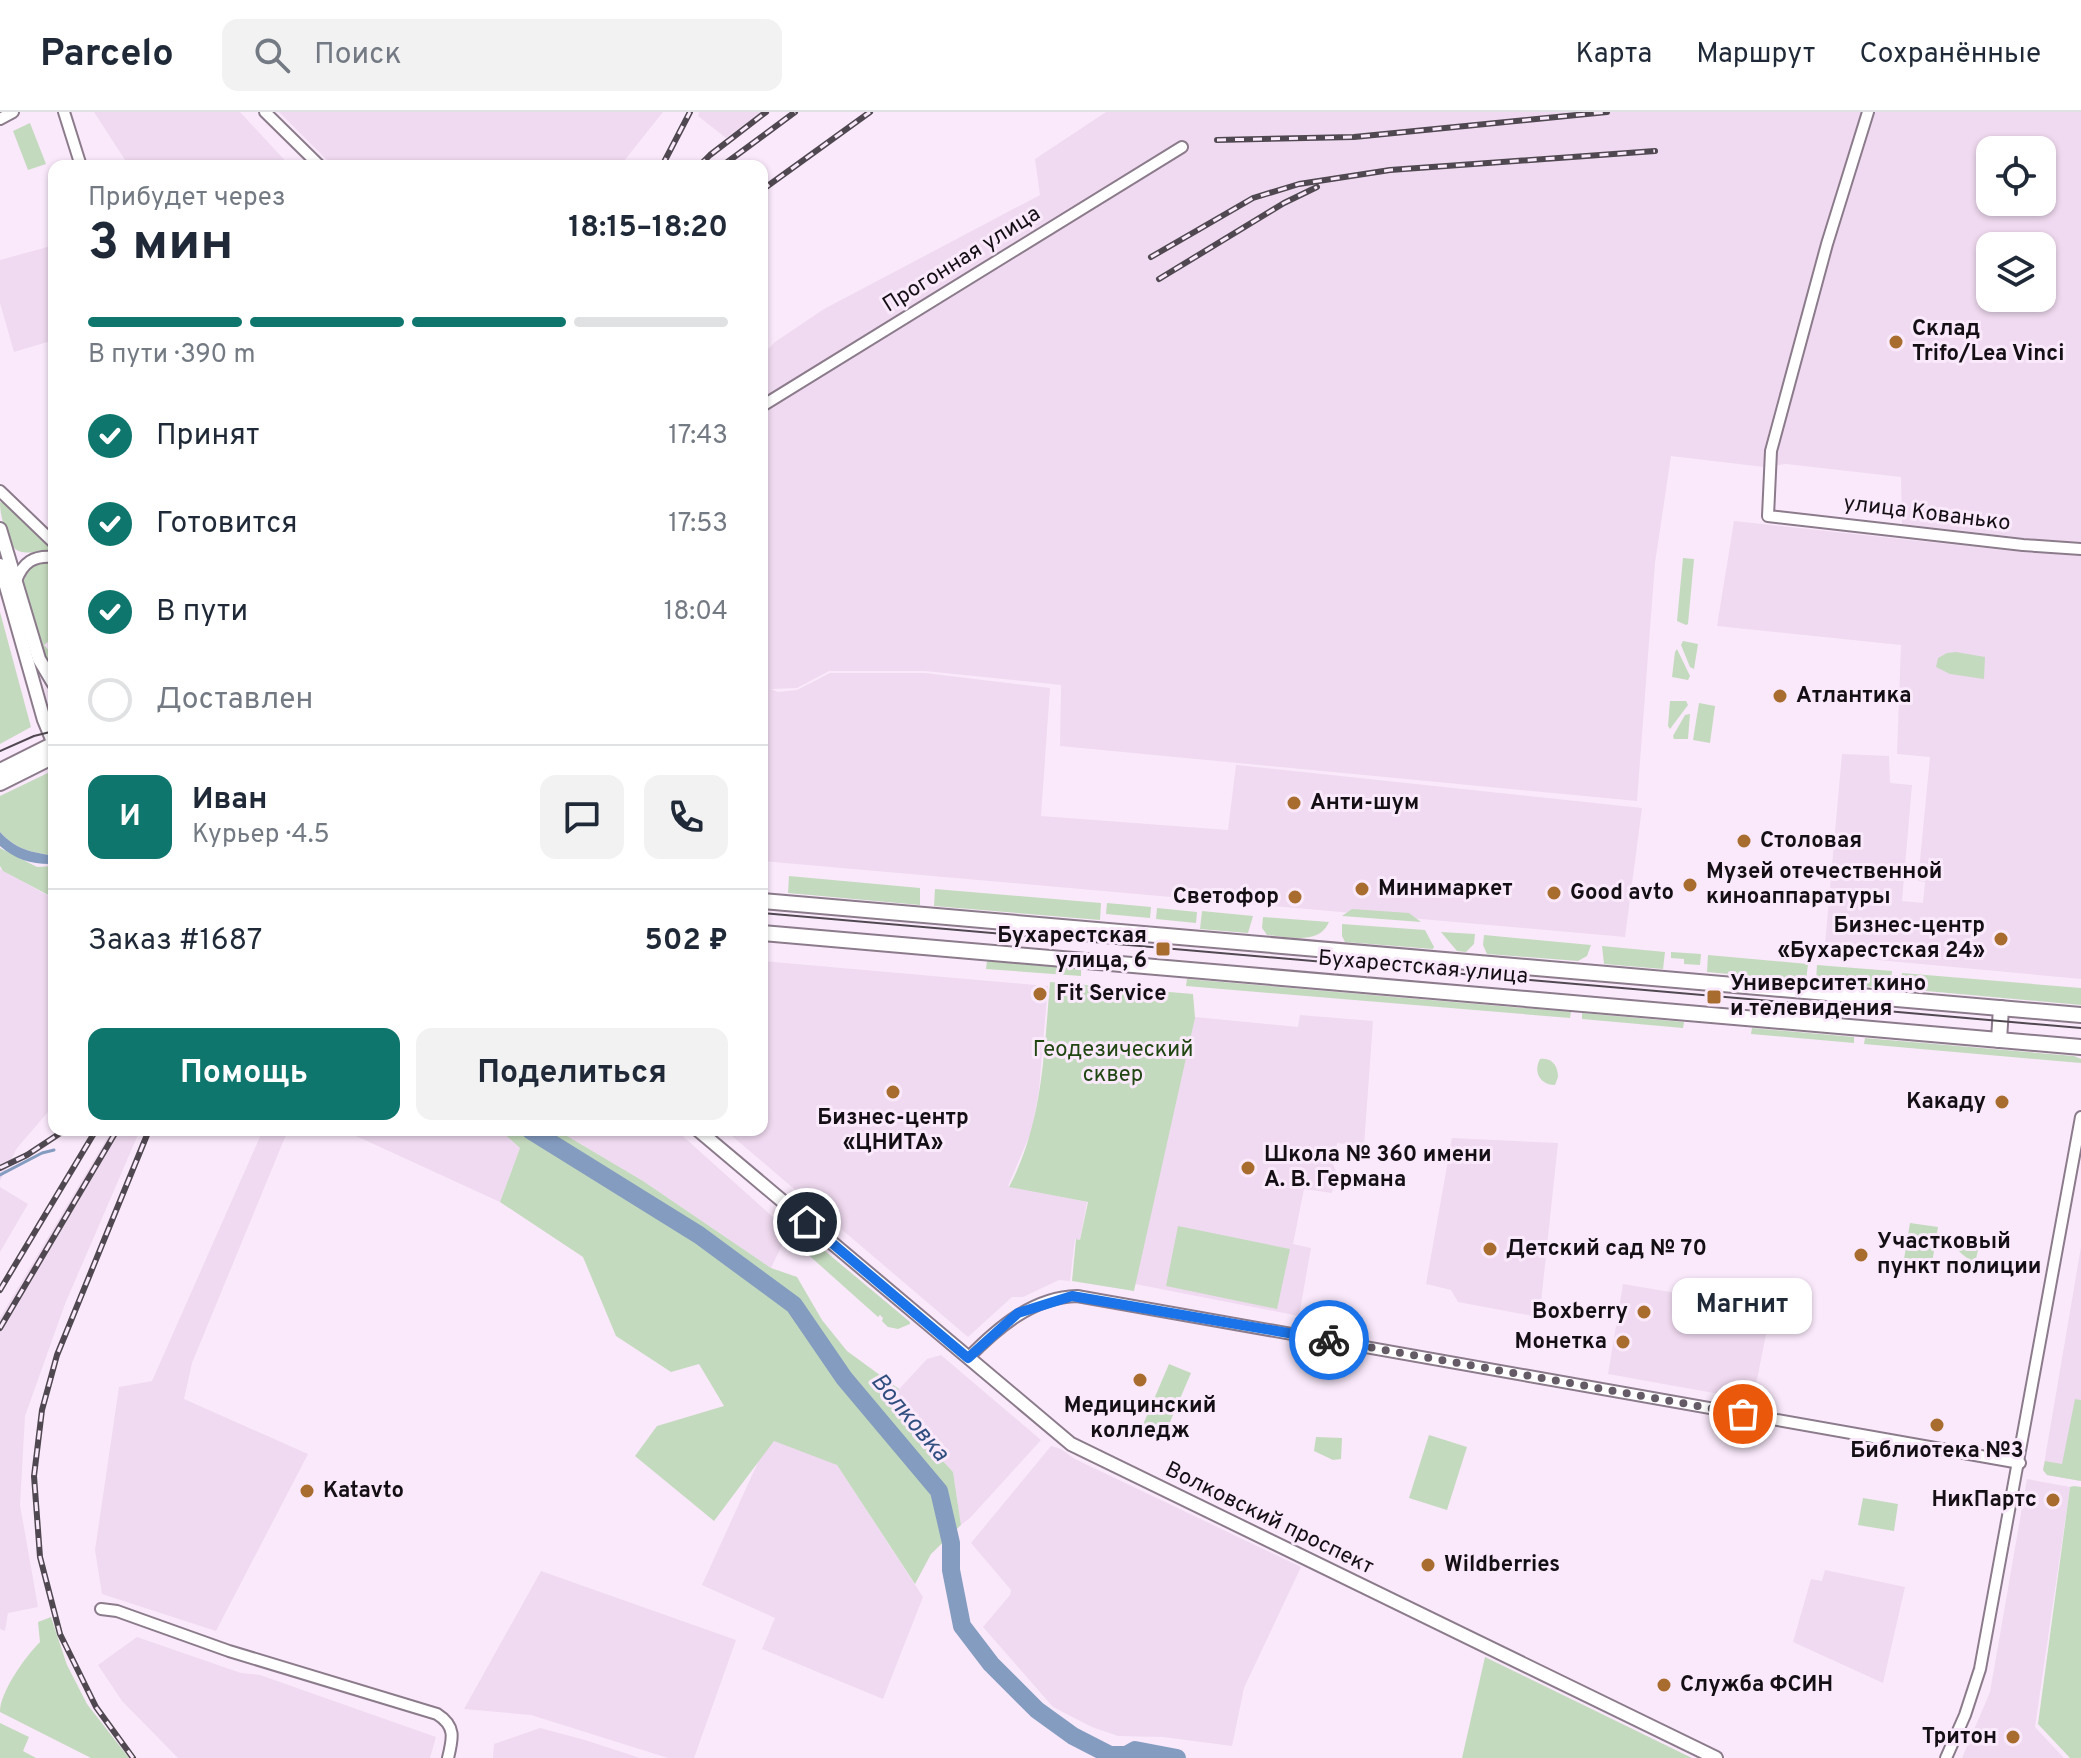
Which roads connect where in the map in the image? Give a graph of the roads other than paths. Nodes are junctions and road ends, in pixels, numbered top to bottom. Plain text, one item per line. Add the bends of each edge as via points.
1 (13, 112) edge
2 (64, 112) edge
3 (265, 112) edge
4 (1868, 112) edge
5 (0, 119) edge
6 (1182, 147) dead end
7 (79, 160) edge
8 (314, 160) edge
9 (768, 402) edge
10 (0, 491) edge
11 (0, 529) edge
12 (48, 537) edge
13 (2081, 549) edge
14 (48, 557) edge
15 (0, 565) edge
16 (16, 581) junction
17 (48, 674) edge
18 (48, 730) edge
19 (48, 748) edge
20 (48, 759) edge
21 (1, 779) edge
22 (768, 902) edge
23 (768, 934) edge
24 (2001, 1008) junction
25 (2081, 1015) edge
26 (1999, 1040) junction
27 (2081, 1047) edge
28 (2081, 1117) edge
29 (705, 1136) edge
30 (968, 1358) junction
31 (2020, 1463) junction
32 (101, 1609) dead end
33 (448, 1758) edge
34 (1716, 1758) edge
35 (1946, 1758) edge

1 - 5 street
2 - 7 street
3 - 8 street
4 - 13 street, улица Кованько via 1771,451 1768,516
6 - 9 street, Прогонная улица
10 - 12 street
11 - 16 street
14 - 16 street via 31,559
15 - 18 street
16 - 17 street
19 - 21 main road
20 - 21 main road
22 - 24 main road, Бухарестская улица
23 - 26 main road, Бухарестская улица
24 - 25 main road, Бухарестская улица
24 - 26 main road
26 - 27 main road, Бухарестская улица
28 - 31 street
29 - 30 street, Волковский проспект
30 - 31 street via 1018,1313 1077,1296
30 - 34 street, Волковский проспект via 1078,1448
31 - 35 street via 1980,1669
32 - 33 street via 437,1714 452,1727

